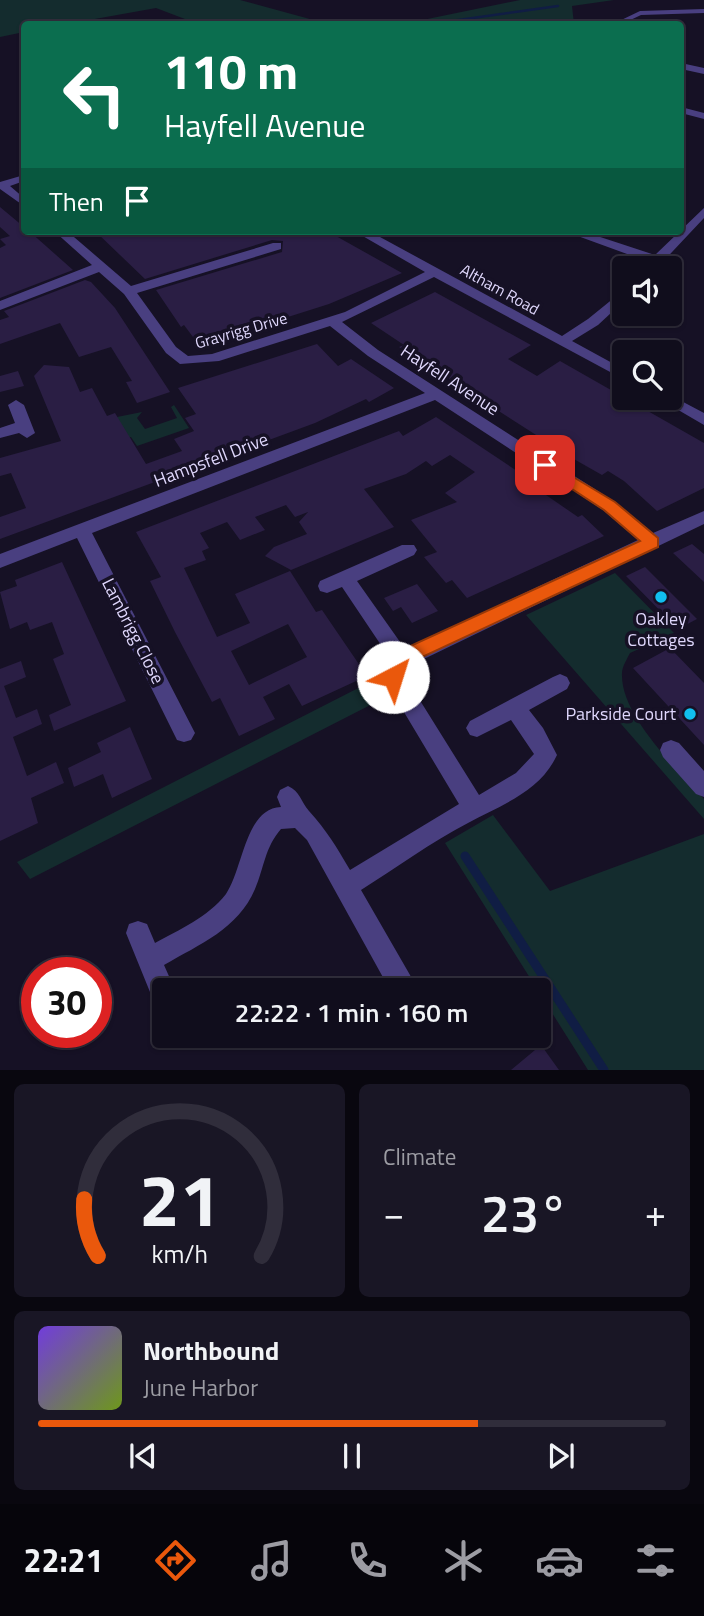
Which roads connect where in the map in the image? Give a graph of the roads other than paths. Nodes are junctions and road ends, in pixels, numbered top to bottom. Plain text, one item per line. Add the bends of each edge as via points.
1 (704, 11) edge
2 (623, 21) edge
3 (684, 66) edge
4 (702, 68) edge
5 (684, 111) edge
6 (704, 116) edge
7 (21, 179) edge
8 (1, 185) edge
9 (21, 201) edge
10 (704, 211) edge
11 (684, 232) edge
12 (65, 235) edge
13 (367, 235) edge
14 (580, 235) edge
15 (681, 235) edge
16 (276, 246) dead end
17 (634, 256) edge
18 (662, 256) edge
19 (103, 266) junction
20 (433, 272) junction
21 (129, 292) junction
22 (612, 305) edge
23 (0, 306) edge
24 (332, 321) junction
25 (562, 342) junction
26 (612, 369) edge
27 (436, 394) junction
28 (16, 405) dead end
29 (682, 408) edge
30 (704, 420) edge
31 (0, 433) edge
32 (704, 517) edge
33 (82, 530) junction
34 (652, 542) junction
35 (408, 550) dead end
36 (0, 561) edge
37 (345, 578) junction
38 (327, 586) dead end
39 (401, 659) junction
40 (560, 683) dead end
41 (514, 708) junction
42 (477, 728) dead end
43 (184, 733) dead end
44 (671, 750) dead end
45 (704, 787) edge
46 (475, 809) junction
47 (344, 887) junction
48 (138, 933) dead end
49 (397, 978) edge

1 - 2 street via 640,13
3 - 4 street
5 - 6 street
7 - 8 street
8 - 9 street
10 - 11 street
12 - 19 street, Grayrigg Drive
13 - 20 street, Altham Road
14 - 17 street
15 - 18 street
16 - 21 street
19 - 21 street, Grayrigg Drive
19 - 23 street
20 - 24 street, Grayrigg Drive
20 - 25 street, Altham Road
21 - 24 street, Grayrigg Drive via 171,350 185,361 214,358
22 - 25 street
24 - 27 street, Hayfell Avenue
25 - 26 street, Altham Road
27 - 33 street, Hampsfell Drive
27 - 34 street, Hayfell Avenue via 609,506
28 - 31 street via 26,429
29 - 30 street
32 - 34 street
33 - 36 street, Hampsfell Drive
33 - 43 street, Lambrigg Close
34 - 39 street
35 - 37 street
37 - 38 street
37 - 39 street
39 - 46 street via 391,668 393,677
40 - 41 street
41 - 42 street
41 - 46 street via 545,755 539,768 524,780
44 - 45 street
46 - 47 street
47 - 48 street via 315,832 294,807 260,834 241,891 226,914 154,972
47 - 49 street

